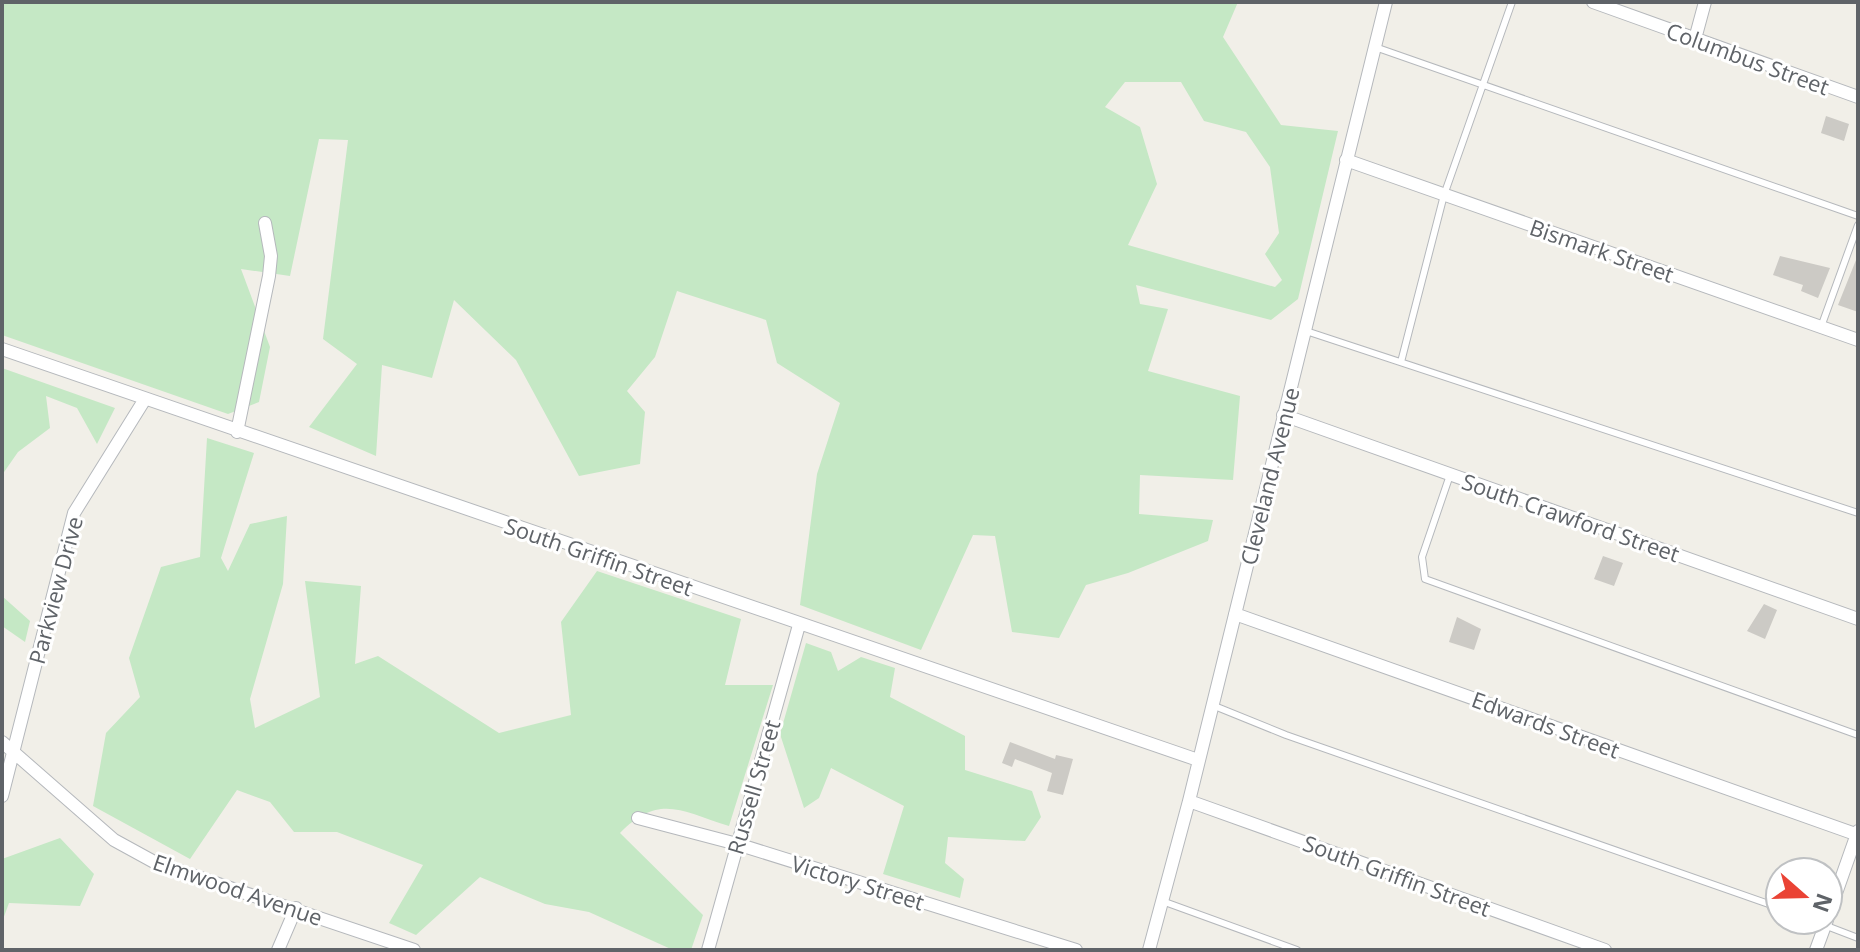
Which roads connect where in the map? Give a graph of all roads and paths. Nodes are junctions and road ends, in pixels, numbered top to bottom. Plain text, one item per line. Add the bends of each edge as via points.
1 (1386, 2) edge
2 (1512, 2) edge
3 (1593, 2) edge
4 (1705, 2) edge
5 (1695, 39) junction
6 (1375, 47) junction
7 (1483, 86) junction
8 (1858, 97) edge
9 (1346, 160) junction
10 (1444, 195) junction
11 (1858, 216) edge
12 (265, 223) dead end
13 (1858, 225) edge
14 (1820, 327) junction
15 (1306, 331) junction
16 (1858, 340) edge
17 (2, 349) edge
18 (1401, 362) junction
19 (145, 399) junction
20 (1283, 415) junction
21 (237, 432) junction
22 (1450, 474) junction
23 (1858, 513) edge
24 (1235, 614) junction
25 (1858, 619) edge
26 (799, 625) junction
27 (1212, 705) junction
28 (1858, 735) edge
29 (2, 742) edge
30 (12, 751) junction
31 (1198, 760) junction
32 (2, 796) edge
33 (1189, 801) junction
34 (638, 818) dead end
35 (1858, 833) edge
36 (737, 844) junction
37 (1844, 871) edge
38 (1162, 901) junction
39 (1764, 902) edge
40 (296, 908) junction
41 (278, 950) edge
42 (414, 950) edge
43 (708, 950) edge
44 (1076, 950) edge
45 (1149, 950) edge
46 (1297, 950) edge
47 (1605, 950) edge

1 - 6 street, Cleveland Avenue
2 - 7 lane
3 - 5 street, Columbus Street
4 - 5 street
5 - 8 street, Columbus Street
6 - 7 lane
6 - 9 street, Cleveland Avenue
7 - 10 lane
7 - 11 lane
9 - 10 street, Bismark Street
9 - 15 street, Cleveland Avenue
10 - 14 street, Bismark Street
10 - 18 lane
12 - 21 street via 269,276
13 - 14 lane
14 - 16 street, Bismark Street
15 - 18 lane
15 - 20 street, Cleveland Avenue
17 - 19 street, South Griffin Street
18 - 23 lane
19 - 21 street, South Griffin Street
19 - 30 street, Parkview Drive via 74,513
20 - 22 street, South Crawford Street
20 - 24 street, Cleveland Avenue
21 - 26 street, South Griffin Street
22 - 25 street, South Crawford Street
22 - 28 lane via 1422,557 1425,579
24 - 27 street, Cleveland Avenue
24 - 35 street, Edwards Street
26 - 31 street, South Griffin Street
26 - 36 street, Russell Street
27 - 31 street, Cleveland Avenue
27 - 39 lane
29 - 30 street, Elmwood Avenue
30 - 32 street, Parkview Drive
30 - 40 street, Elmwood Avenue via 114,840 156,863
31 - 33 street, Cleveland Avenue
33 - 38 street, Cleveland Avenue
33 - 47 street, South Griffin Street
34 - 36 street, Victory Street
35 - 37 street
36 - 43 street, Russell Street
36 - 44 street, Victory Street
38 - 45 street, Cleveland Avenue
38 - 46 lane
40 - 41 street
40 - 42 street, Elmwood Avenue

